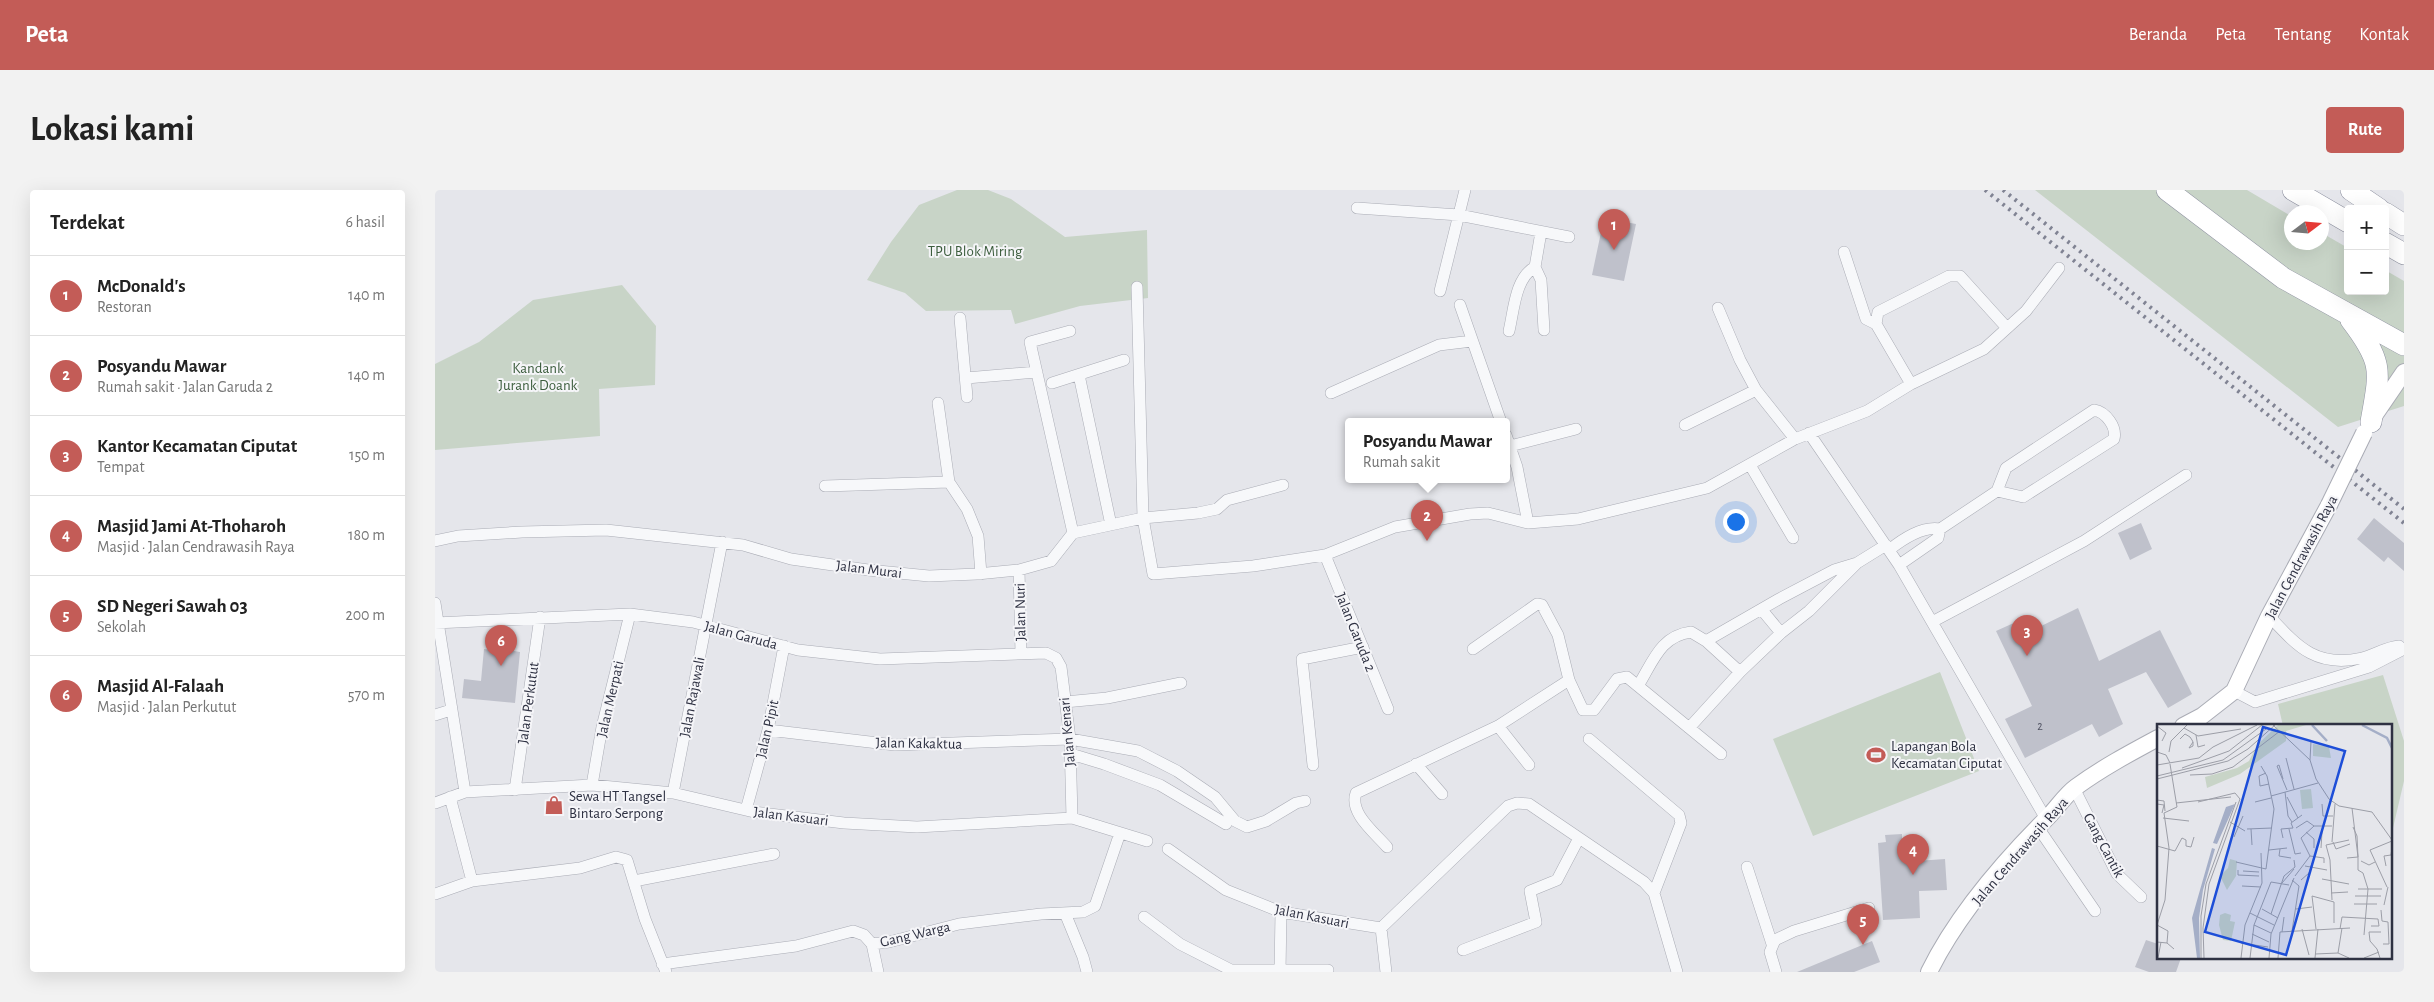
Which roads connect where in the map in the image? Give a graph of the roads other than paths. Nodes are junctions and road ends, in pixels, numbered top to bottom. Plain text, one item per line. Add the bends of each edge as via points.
1 (1465, 190) edge
2 (2167, 190) edge
3 (2293, 190) edge
4 (2351, 190) edge
5 (2373, 205) edge
6 (1357, 208) dead end
7 (1459, 215) junction
8 (2389, 216) edge
9 (2344, 220) edge
10 (2404, 225) edge
11 (1541, 232) junction
12 (1569, 237) dead end
13 (2389, 245) edge
14 (1844, 252) dead end
15 (2404, 254) edge
16 (1535, 267) junction
17 (2059, 268) dead end
18 (1137, 287) dead end
19 (1440, 291) dead end
20 (1460, 305) dead end
21 (1718, 308) dead end
22 (2348, 316) junction
23 (961, 318) dead end
24 (1876, 324) junction
25 (2007, 328) junction
26 (1544, 330) dead end
27 (1070, 331) dead end
28 (1509, 331) dead end
29 (1472, 341) junction
30 (2404, 345) edge
31 (1124, 360) dead end
32 (1037, 372) junction
33 (2404, 372) edge
34 (1079, 375) junction
35 (966, 378) junction
36 (1052, 383) dead end
37 (1911, 384) junction
38 (1756, 390) junction
39 (1331, 393) dead end
40 (967, 397) dead end
41 (938, 403) dead end
42 (1500, 418) edge
43 (1685, 425) dead end
44 (2367, 428) junction
45 (1576, 429) dead end
46 (1809, 433) junction
47 (1795, 439) junction
48 (1510, 440) edge
49 (1510, 446) edge
50 (1750, 465) junction
51 (2186, 475) dead end
52 (949, 482) junction
53 (1283, 485) dead end
54 (825, 486) dead end
55 (1997, 491) junction
56 (1143, 518) junction
57 (1528, 523) junction
58 (1111, 525) junction
59 (1940, 529) junction
60 (1073, 533) junction
61 (1793, 538) dead end
62 (435, 541) edge
63 (722, 542) junction
64 (1888, 548) junction
65 (1325, 554) junction
66 (1857, 563) junction
67 (1899, 565) junction
68 (1019, 570) junction
69 (981, 574) junction
70 (435, 603) edge
71 (1762, 610) junction
72 (630, 614) junction
73 (2269, 616) junction
74 (540, 617) junction
75 (1932, 622) junction
76 (436, 623) edge
77 (705, 626) junction
78 (1781, 633) junction
79 (1706, 641) junction
80 (784, 646) junction
81 (1363, 647) junction
82 (2404, 648) edge
83 (1473, 649) dead end
84 (1021, 653) junction
85 (1046, 653) joint
86 (1740, 672) junction
87 (1569, 680) junction
88 (1181, 684) dead end
89 (1638, 686) junction
90 (2235, 691) junction
91 (1065, 702) junction
92 (1388, 709) dead end
93 (451, 710) junction
94 (435, 715) edge
95 (2187, 724) edge
96 (1498, 726) junction
97 (1689, 728) junction
98 (768, 730) junction
99 (1070, 739) junction
100 (1589, 739) dead end
101 (2157, 739) edge
102 (1071, 754) junction
103 (1721, 754) dead end
104 (1416, 764) junction
105 (1313, 765) dead end
106 (1529, 765) dead end
107 (592, 786) junction
108 (2074, 788) junction
109 (515, 790) junction
110 (465, 792) junction
111 (673, 793) junction
112 (1442, 794) dead end
113 (450, 798) junction
114 (1305, 801) dead end
115 (435, 803) edge
116 (746, 810) junction
117 (1072, 818) junction
118 (2042, 823) junction
119 (1226, 824) dead end
120 (1120, 833) junction
121 (1579, 838) junction
122 (1147, 841) dead end
123 (1387, 847) dead end
124 (1168, 849) dead end
125 (774, 854) dead end
126 (1747, 868) dead end
127 (472, 881) junction
128 (634, 881) junction
129 (1654, 893) junction
130 (435, 894) edge
131 (2141, 897) dead end
132 (1869, 908) dead end
133 (2095, 911) dead end
134 (1281, 912) junction
135 (1065, 913) junction
136 (1144, 917) dead end
137 (1381, 928) junction
138 (872, 944) junction
139 (1772, 944) junction
140 (1463, 950) dead end
141 (662, 969) edge
142 (1328, 970) dead end
143 (1280, 971) edge
144 (878, 972) edge
145 (1087, 972) edge
146 (1386, 972) edge
147 (1677, 972) edge
148 (1776, 972) edge
149 (1929, 972) edge

1 - 7 street
2 - 22 highway via 2283,278
3 - 9 highway
4 - 5 highway
6 - 7 street
7 - 11 street
7 - 19 street
8 - 10 highway
11 - 12 street
11 - 16 street
13 - 15 highway
14 - 24 street via 1866,319
16 - 26 street via 1541,280
16 - 28 street via 1521,279
17 - 25 street via 2026,311
18 - 56 street
20 - 29 street
21 - 38 street via 1739,360
22 - 30 highway
22 - 44 highway via 2368,342 2377,361 2378,379
23 - 35 street
24 - 25 street via 1878,312 1949,276 1960,276
24 - 37 street
25 - 37 street via 1983,349
27 - 32 street via 1030,342
29 - 39 street via 1439,345
29 - 42 street
31 - 34 street
32 - 35 street
32 - 60 street
33 - 44 main road, Jalan Cendrawasih Raya
34 - 36 street
34 - 58 street
35 - 40 street
37 - 46 street via 1867,411
38 - 43 street
38 - 47 street
41 - 52 street
44 - 73 main road, Jalan Cendrawasih Raya, bridge
45 - 48 street
46 - 47 street
46 - 64 street
47 - 50 street
49 - 57 street
50 - 57 street via 1707,488 1578,519
50 - 61 street
51 - 75 street via 2084,541
52 - 54 street
52 - 69 street via 967,509 978,536
53 - 56 street via 1227,500 1217,509
55 - 55 street via 2006,468 2095,410 2115,428 2114,439 2023,498
55 - 59 street
56 - 58 street
56 - 65 street via 1153,574 1253,566
57 - 65 street via 1489,513 1470,514 1395,527
58 - 60 street
59 - 64 street via 1931,527
59 - 67 street via 1938,538
60 - 68 street, Jalan Murai via 1051,561
62 - 63 street, Jalan Murai via 513,532 606,530
63 - 69 street, Jalan Murai via 791,559 869,570 929,576
63 - 77 street, Jalan Rajawali
64 - 66 street
64 - 67 street
65 - 81 street, Jalan Garuda 2
66 - 71 street via 1834,570
66 - 78 street via 1809,611
67 - 75 street
68 - 69 street, Jalan Murai
68 - 84 street, Jalan Nuri
70 - 76 street
71 - 78 street
71 - 79 street
72 - 74 street, Jalan Garuda
72 - 77 street, Jalan Garuda
72 - 107 street, Jalan Merpati via 602,726
73 - 82 street via 2297,646 2320,658 2337,661 2362,658 2397,646
73 - 90 main road, Jalan Cendrawasih Raya
74 - 76 street, Jalan Garuda
74 - 109 street, Jalan Perkutut
75 - 118 street
76 - 93 street
77 - 80 street, Jalan Garuda
77 - 111 street, Jalan Rajawali
78 - 86 street
79 - 86 street
79 - 89 street via 1691,632 1676,634 1665,641
80 - 84 street, Jalan Garuda via 880,659
80 - 98 street, Jalan Pipit
81 - 92 street, Jalan Garuda 2
81 - 105 street via 1302,659
82 - 90 street via 2369,667 2255,702
83 - 87 street via 1540,604 1558,635
84 - 85 street, Jalan Garuda
85 - 91 street, Jalan Kenari via 1056,658 1061,667
86 - 97 street
87 - 89 street via 1583,710 1589,711 1594,710 1617,679 1627,677
87 - 96 street
88 - 91 street
89 - 97 street
90 - 95 main road, Jalan Cendrawasih Raya
91 - 99 street, Jalan Kenari
93 - 94 street
93 - 110 street
96 - 104 street
96 - 106 street
97 - 103 street
98 - 99 street, Jalan Kakaktua via 895,746
98 - 116 street, Jalan Pipit
99 - 102 street, Jalan Kenari
99 - 114 street, Jalan Kakaktua via 1138,751 1177,771 1215,797 1235,821 1247,827
100 - 129 street via 1679,815 1681,823
101 - 108 main road, Jalan Cendrawasih Raya
102 - 117 street, Jalan Kenari
102 - 119 street via 1160,785
104 - 112 street
104 - 123 street via 1356,793 1353,802 1356,811
107 - 109 street, Jalan Kasuari
107 - 111 street, Jalan Kasuari
108 - 118 main road, Jalan Cendrawasih Raya
108 - 131 street, Gang Cantik via 2117,874
109 - 110 street, Jalan Kasuari
110 - 113 street, Jalan Kasuari
111 - 116 street, Jalan Kasuari
113 - 115 street, Jalan Kasuari
113 - 127 street
116 - 117 street, Jalan Kasuari via 844,823 917,827
117 - 120 street, Jalan Kasuari
118 - 133 street
118 - 149 main road, Jalan Cendrawasih Raya via 1980,894
120 - 122 street, Jalan Kasuari
120 - 135 street, Gang Warga via 1095,906 1083,912
121 - 129 street via 1644,882
121 - 137 street via 1529,804 1509,806
121 - 140 street via 1557,880 1530,891 1536,922
124 - 134 street, Jalan Kasuari via 1226,890
125 - 128 street
126 - 139 street
127 - 128 street via 580,868 616,857 627,860
127 - 130 street
128 - 141 street
129 - 147 street
132 - 139 street via 1794,931
134 - 137 street, Jalan Kasuari
134 - 143 street
135 - 138 street, Gang Warga via 959,924
135 - 145 street
136 - 143 street via 1180,944 1231,970
137 - 146 street
138 - 141 street, Gang Warga via 864,935 853,931 796,946
138 - 144 street
139 - 148 street via 1770,952
142 - 143 street

